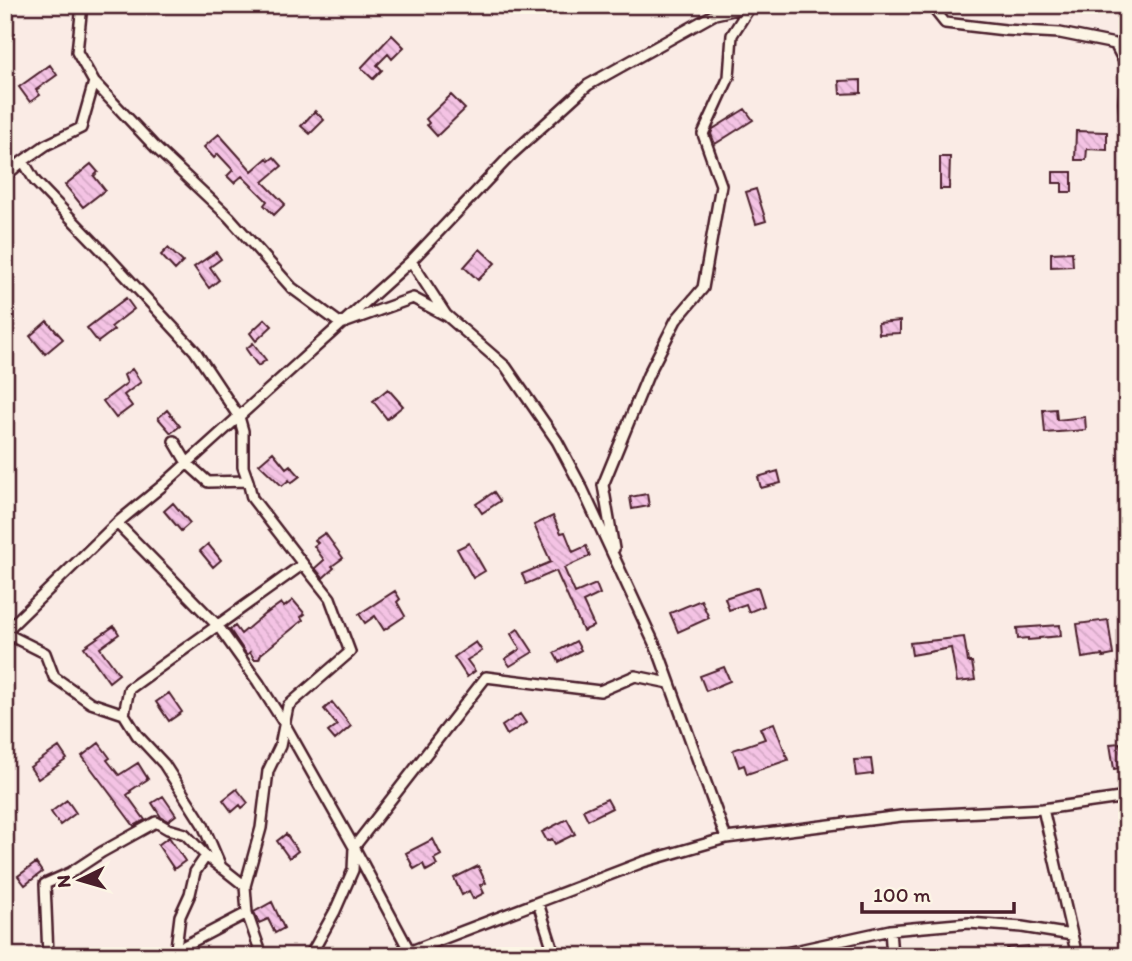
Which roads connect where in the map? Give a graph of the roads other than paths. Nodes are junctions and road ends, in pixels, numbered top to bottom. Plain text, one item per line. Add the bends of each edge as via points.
1 (82, 5) edge
2 (767, 5) edge
3 (910, 5) edge
4 (751, 6) edge
5 (934, 7) edge
6 (717, 10) edge
7 (1127, 68) edge
8 (94, 82) junction
9 (1127, 133) edge
10 (23, 161) junction
11 (5, 176) edge
12 (411, 261) junction
13 (446, 315) junction
14 (341, 324) junction
15 (239, 417) junction
16 (174, 441) dead end
17 (187, 463) junction
18 (248, 481) junction
19 (117, 523) junction
20 (616, 563) junction
21 (303, 564) junction
22 (218, 626) junction
23 (5, 632) edge
24 (670, 683) junction
25 (124, 714) junction
26 (284, 723) junction
27 (1127, 797) edge
28 (1043, 809) junction
29 (726, 838) junction
30 (354, 847) junction
31 (206, 856) junction
32 (221, 867) junction
33 (245, 886) junction
34 (537, 903) junction
35 (247, 913) junction
36 (890, 930) junction
37 (1072, 935) junction
38 (409, 950) junction
39 (175, 953) edge
40 (48, 956) edge
41 (165, 956) edge
42 (262, 956) edge
43 (310, 956) edge
44 (398, 956) edge
45 (555, 956) edge
46 (772, 956) edge
47 (892, 956) edge
48 (1077, 956) edge

1 - 8 street via 77,52
2 - 4 street
3 - 5 street
4 - 6 street
4 - 20 street via 732,35 729,77 703,134 721,186 703,288 676,320 648,375 603,485
5 - 7 street via 945,23 1060,33 1115,44
6 - 12 street via 588,85 511,155
7 - 9 street
8 - 10 street via 81,128
8 - 14 street via 229,217 292,288
10 - 11 street
10 - 15 street via 35,181 195,351
12 - 13 street
12 - 14 street
13 - 14 street via 413,298
13 - 20 street via 506,367 557,441
14 - 15 street
15 - 17 street
15 - 18 street
16 - 17 street
17 - 18 street via 208,482
17 - 19 street
18 - 21 street via 252,498
19 - 22 street
19 - 23 street
20 - 24 street
21 - 22 street
21 - 26 street via 330,598 350,652 288,706
22 - 25 street via 129,689
22 - 26 street
23 - 25 street via 45,653 54,677 91,703
24 - 29 street
24 - 30 street via 635,676 600,691 486,677
25 - 32 street via 164,764 203,825
26 - 30 street
26 - 33 street via 268,771 261,828
27 - 28 street
28 - 29 street via 901,816
28 - 37 street
29 - 34 street via 643,862
30 - 38 street
30 - 43 street via 354,870
31 - 32 street
31 - 39 street via 195,872 180,916
31 - 40 street via 185,834 156,822 45,884
32 - 33 street
33 - 35 street
34 - 38 street
34 - 45 street
35 - 39 street
35 - 42 street
36 - 37 street via 969,923
36 - 46 street
36 - 47 street
37 - 48 street
38 - 44 street
39 - 41 street

